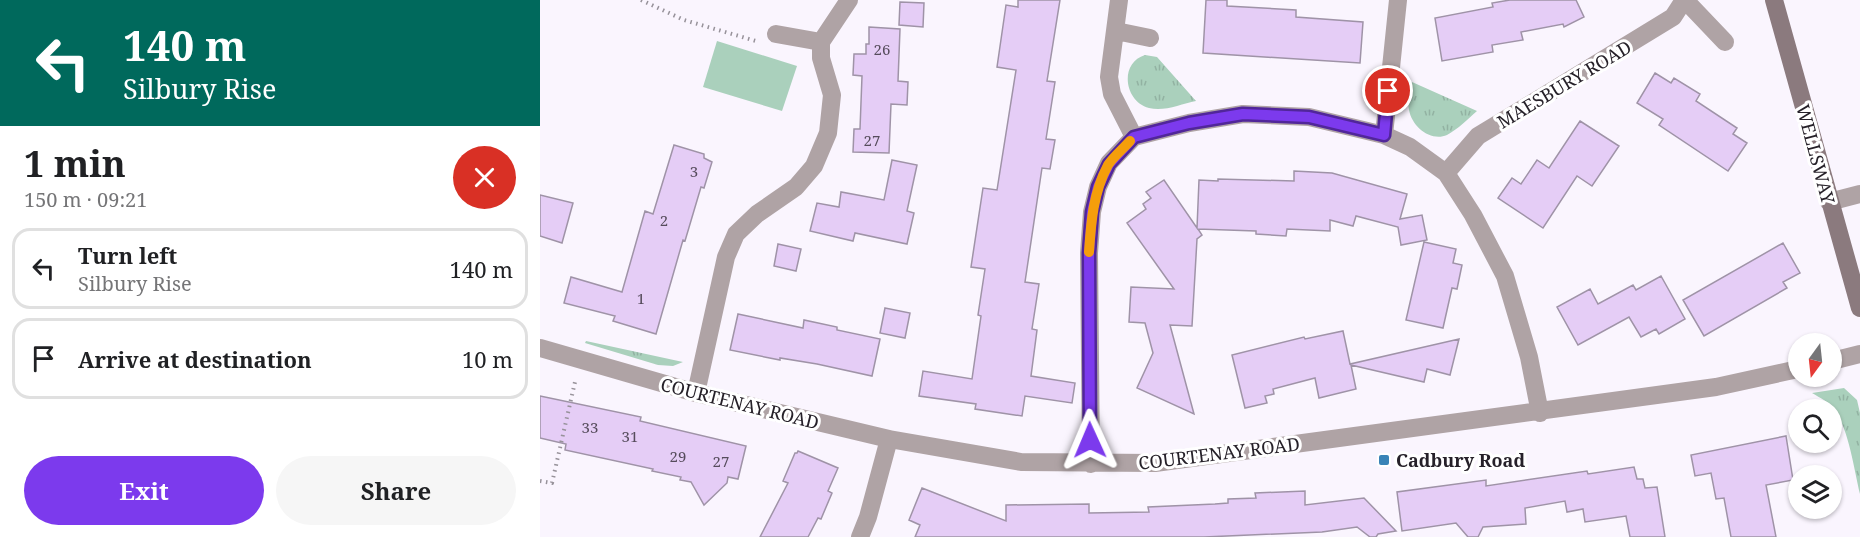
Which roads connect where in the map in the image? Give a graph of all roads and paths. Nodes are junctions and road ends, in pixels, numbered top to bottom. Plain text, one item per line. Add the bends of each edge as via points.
1 (641, 0) edge
2 (849, 0) edge
3 (1119, 0) edge
4 (1398, 0) edge
5 (1685, 0) edge
6 (1774, 0) edge
7 (1116, 32) junction
8 (776, 34) dead end
9 (1150, 38) dead end
10 (798, 39) junction
11 (821, 42) junction
12 (1725, 42) dead end
13 (1384, 135) junction
14 (1134, 137) junction
15 (1446, 173) junction
16 (1860, 194) edge
17 (1829, 202) junction
18 (1860, 308) edge
19 (540, 348) edge
20 (1860, 354) edge
21 (1842, 358) edge
22 (580, 361) junction
23 (1788, 371) edge
24 (696, 393) junction
25 (1540, 412) junction
26 (889, 439) junction
27 (1091, 464) junction
28 (540, 481) edge
29 (860, 537) edge

1 - 10 path via 684,20 764,43
2 - 11 street
3 - 7 street
4 - 13 street
5 - 12 street, MAESBURY ROAD
5 - 15 street, MAESBURY ROAD via 1673,17 1478,136
6 - 17 main road, WELLSWAY
7 - 9 street
7 - 14 street via 1109,77 1112,94
8 - 10 street
10 - 11 street
11 - 24 street via 821,58 832,95 828,133 814,166 796,187 736,234 726,257
13 - 14 street via 1309,117 1243,114
13 - 15 street via 1410,147
14 - 27 street via 1109,164 1092,212
15 - 25 street via 1505,276 1529,357
16 - 17 street
17 - 18 main road, WELLSWAY
19 - 22 street, COURTENAY ROAD
20 - 21 street
22 - 24 street, COURTENAY ROAD
22 - 28 path via 552,483
23 - 25 street, COURTENAY ROAD via 1716,387
24 - 26 street, COURTENAY ROAD
25 - 27 street, COURTENAY ROAD via 1155,463
26 - 27 street, COURTENAY ROAD via 1021,462
26 - 29 street

